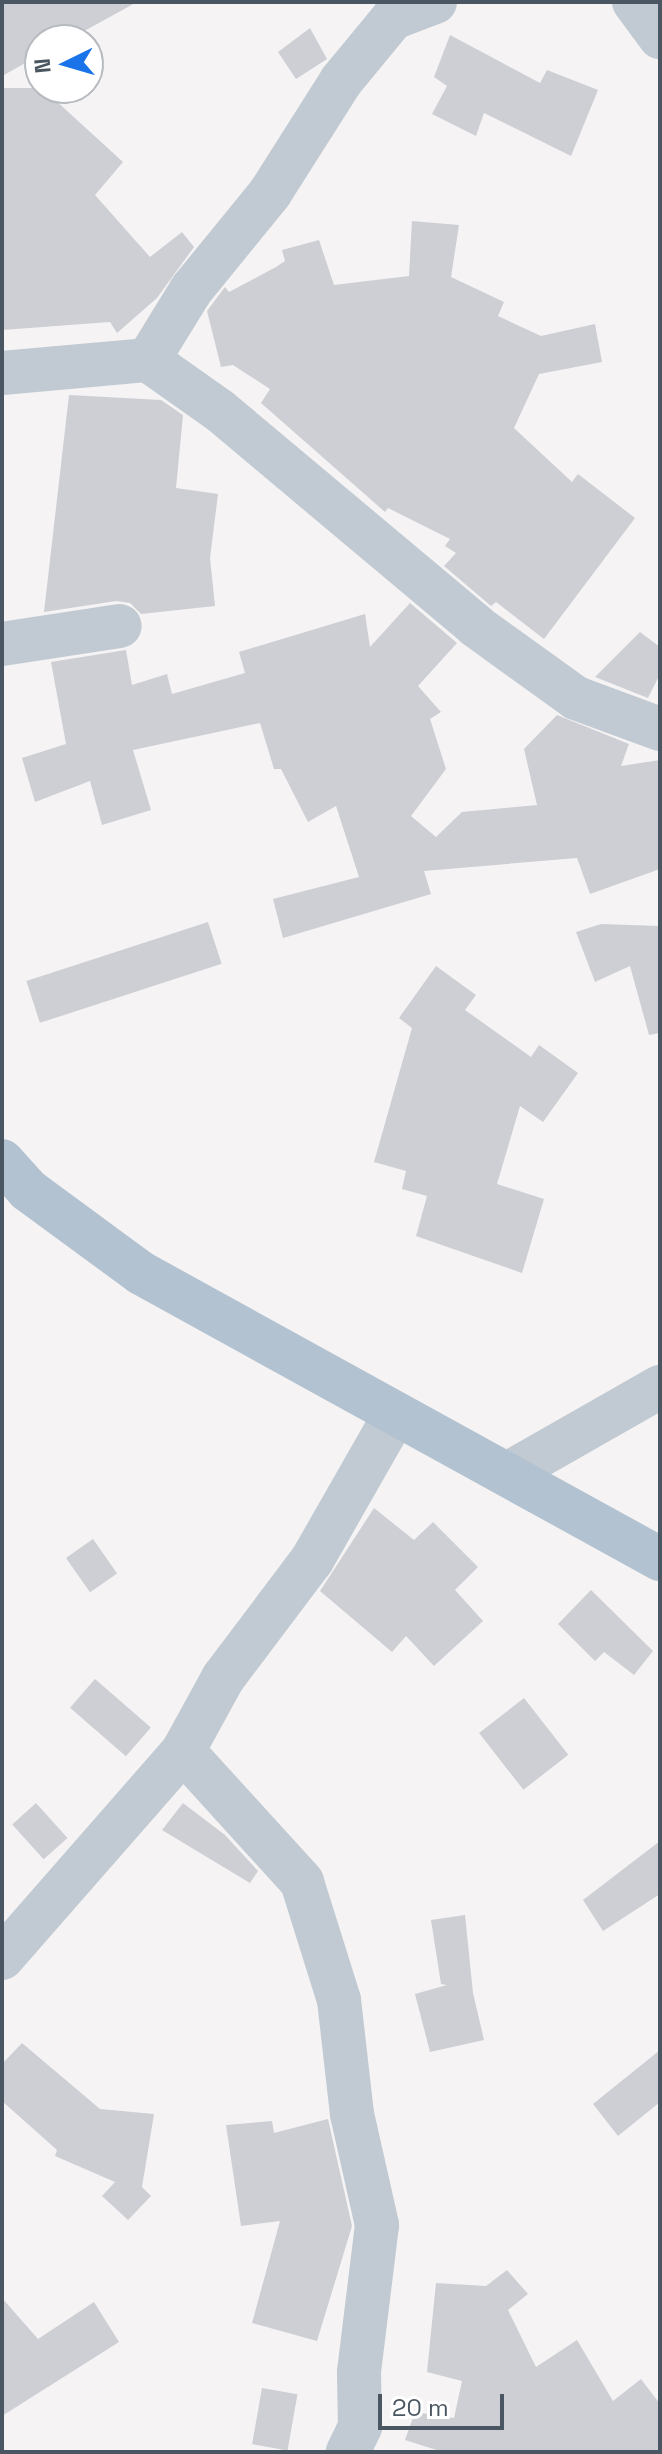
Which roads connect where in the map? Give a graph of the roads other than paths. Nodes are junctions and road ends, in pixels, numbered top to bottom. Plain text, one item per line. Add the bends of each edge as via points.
1 (435, 2) edge
2 (634, 2) edge
3 (660, 37) edge
4 (148, 360) junction
5 (2, 373) edge
6 (120, 626) dead end
7 (2, 644) edge
8 (660, 729) edge
9 (2, 1161) edge
10 (660, 1387) edge
11 (394, 1416) junction
12 (509, 1473) junction
13 (660, 1559) edge
14 (183, 1751) junction
15 (2, 1958) edge
16 (348, 2452) edge

1 - 4 street via 393,18 341,81 270,193 191,290
2 - 3 street
4 - 5 street
4 - 8 street via 219,410 488,635 576,698
6 - 7 street
9 - 11 main road via 28,1190 141,1273
10 - 12 street
11 - 12 main road
11 - 14 street via 312,1560 223,1678
12 - 13 main road
14 - 15 street
14 - 16 street via 302,1882 339,2000 352,2114 377,2225 359,2372 360,2427

